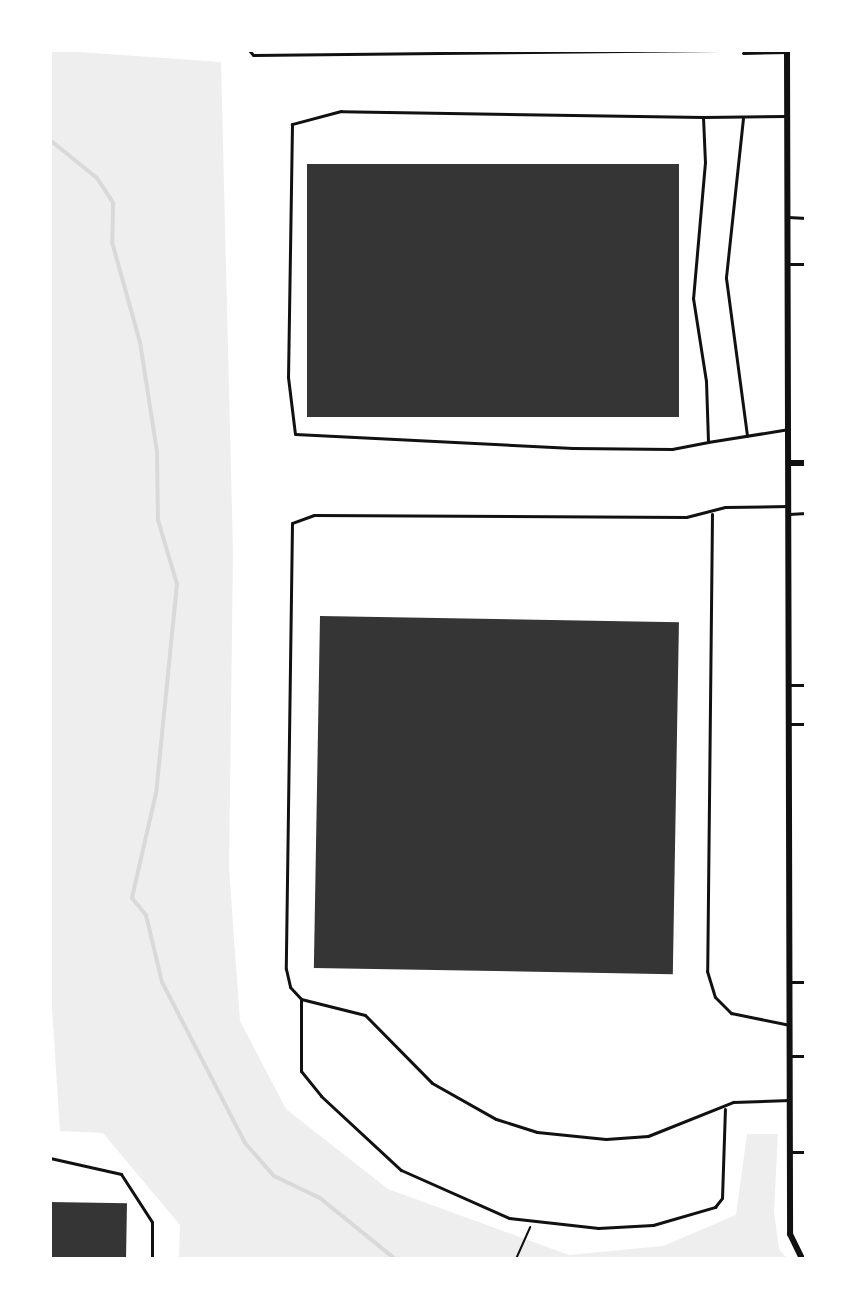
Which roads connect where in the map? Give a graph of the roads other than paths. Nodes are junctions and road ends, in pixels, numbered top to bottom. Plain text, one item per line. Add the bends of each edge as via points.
1 (249, 50) edge
2 (787, 51) edge
3 (743, 52) edge
4 (787, 116) junction
5 (703, 117) junction
6 (743, 117) junction
7 (788, 217) junction
8 (806, 218) edge
9 (788, 264) junction
10 (806, 264) edge
11 (789, 429) junction
12 (747, 436) junction
13 (708, 442) junction
14 (789, 463) junction
15 (806, 463) edge
16 (789, 510) junction
17 (806, 513) edge
18 (712, 514) junction
19 (790, 685) junction
20 (806, 685) edge
21 (790, 724) junction
22 (806, 724) edge
23 (790, 982) junction
24 (806, 982) edge
25 (301, 999) junction
26 (790, 1025) junction
27 (790, 1056) junction
28 (806, 1056) edge
29 (790, 1100) junction
30 (725, 1108) junction
31 (790, 1152) junction
32 (806, 1152) edge
33 (50, 1158) edge
34 (152, 1259) edge
35 (802, 1259) edge

1 - 3 lane via 253,55
2 - 3 lane
2 - 4 street
4 - 6 lane
4 - 7 street
5 - 6 lane
5 - 13 lane via 705,162 693,298 706,381
5 - 13 lane via 341,111 292,124 288,377 295,434 573,448 672,449
6 - 12 lane via 726,278
7 - 8 lane
7 - 9 street
9 - 10 lane
9 - 11 street
11 - 12 lane
11 - 14 street
12 - 13 lane
14 - 15 street
14 - 16 street
16 - 17 lane
16 - 18 lane via 725,507
16 - 19 street
18 - 25 lane via 314,515 292,523 286,969 290,987
18 - 26 lane via 707,971 715,997 731,1013
19 - 20 lane
19 - 21 street
21 - 22 lane
21 - 23 street
23 - 24 lane
23 - 26 street
25 - 30 lane via 365,1015 432,1083 496,1119 537,1132 606,1139 648,1136
25 - 30 lane via 301,1071 321,1096 401,1170 460,1200 532,1221 598,1228 653,1225 715,1207 722,1198
26 - 27 street
27 - 28 lane
27 - 29 street
29 - 30 lane via 733,1102
29 - 31 street
31 - 32 lane
31 - 35 street via 790,1234
33 - 34 lane via 121,1174 152,1222

